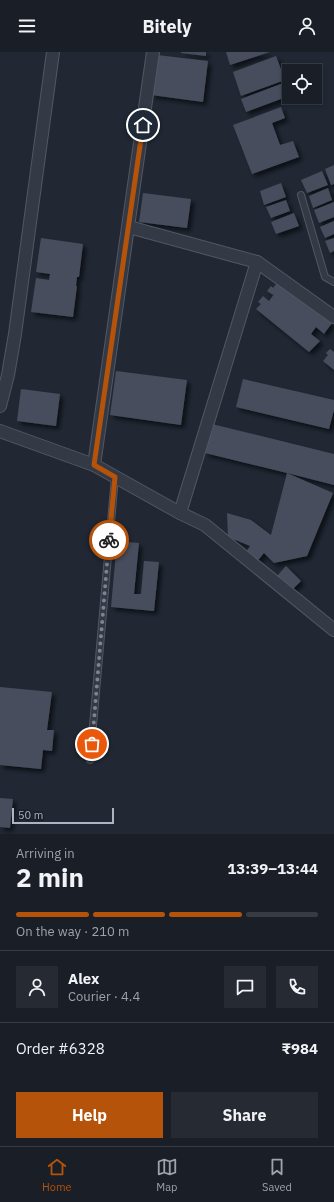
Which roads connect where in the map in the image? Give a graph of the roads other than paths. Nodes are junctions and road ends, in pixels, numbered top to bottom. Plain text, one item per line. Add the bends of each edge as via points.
1 (53, 52) edge
2 (153, 52) edge
3 (301, 195) dead end
4 (129, 227) junction
5 (257, 262) junction
6 (334, 282) edge
7 (334, 317) edge
8 (1, 400) edge
9 (0, 431) edge
10 (94, 465) junction
11 (115, 477) junction
12 (180, 513) junction
13 (334, 630) edge
14 (90, 760) dead end

1 - 8 street via 15,334
2 - 4 street
3 - 6 lane via 325,277
4 - 5 street
4 - 10 street
5 - 7 street
5 - 12 street
9 - 10 street
10 - 11 street
11 - 12 street
11 - 14 lane
12 - 13 street via 205,525

